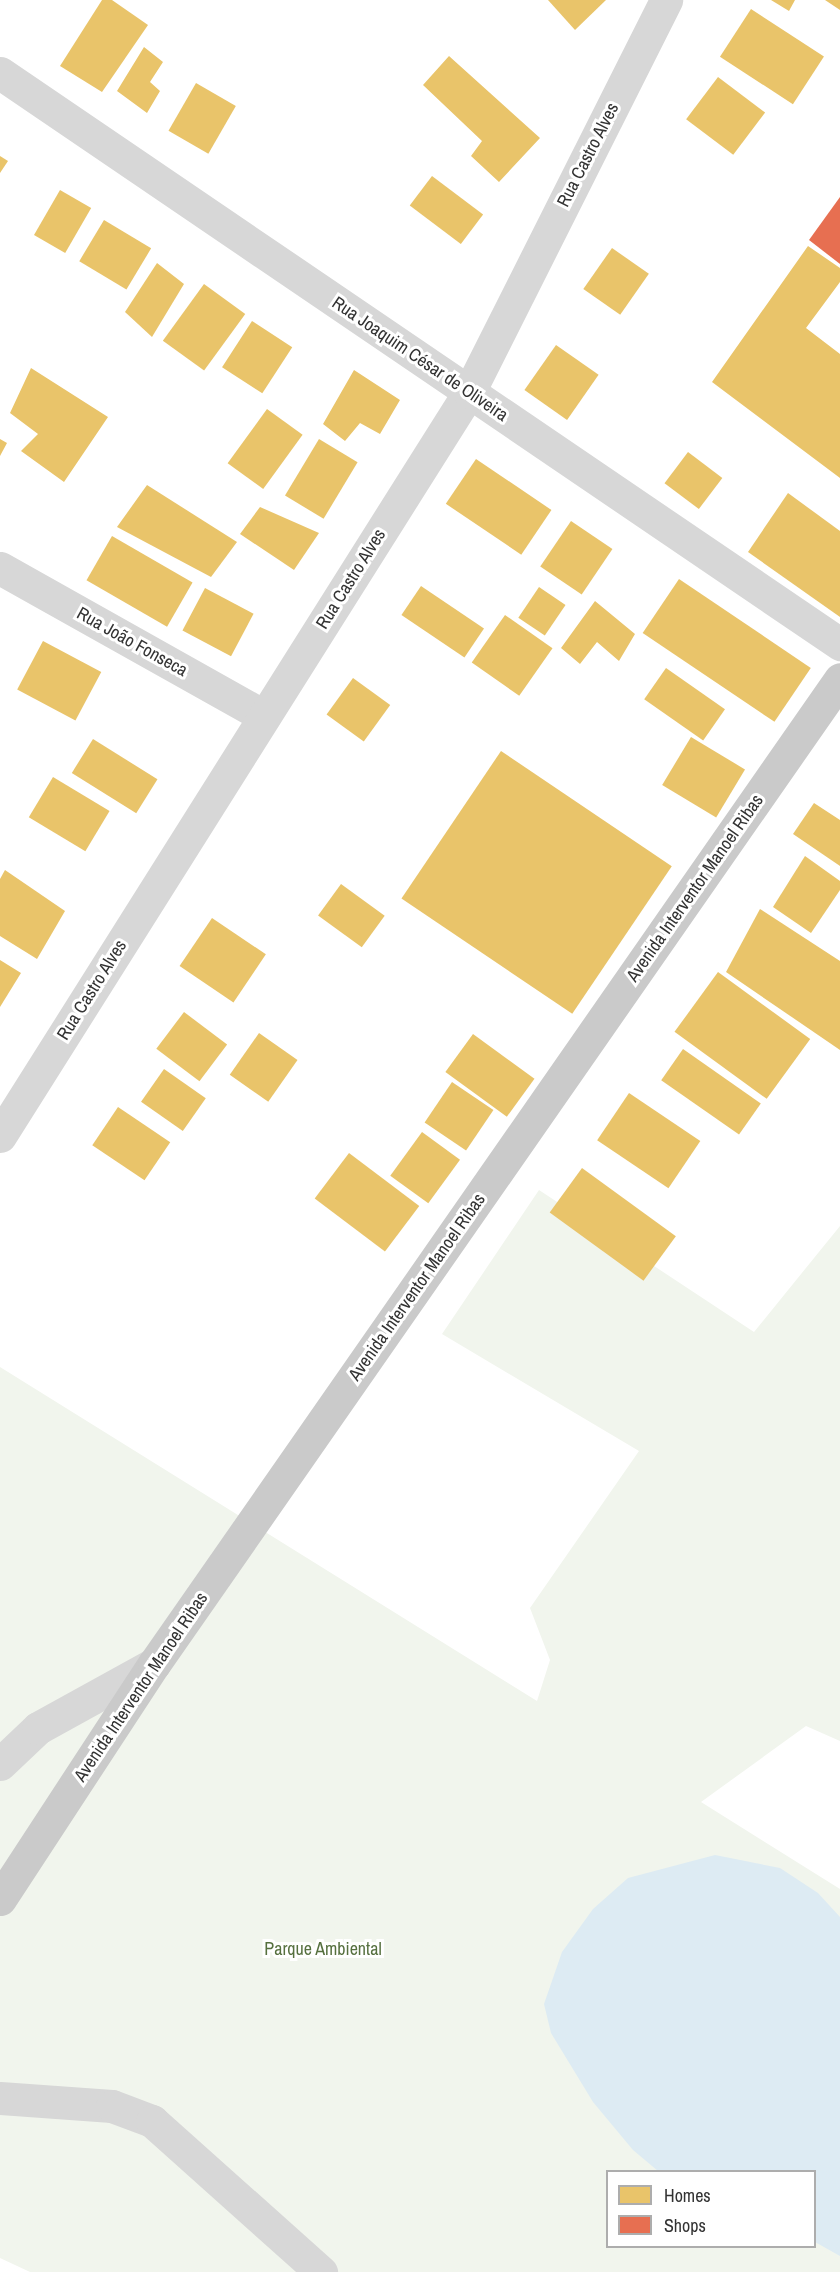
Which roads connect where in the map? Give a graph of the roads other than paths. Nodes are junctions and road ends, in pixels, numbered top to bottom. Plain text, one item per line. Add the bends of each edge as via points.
1 (666, 0) edge
2 (0, 73) edge
3 (469, 392) junction
4 (0, 568) edge
5 (840, 644) edge
6 (840, 679) edge
7 (264, 716) junction
8 (0, 1136) edge
9 (154, 1664) junction
10 (0, 1764) edge
11 (0, 1899) edge
12 (0, 2098) edge
13 (321, 2272) edge

1 - 3 street, Rua Castro Alves
2 - 3 street, Rua Joaquim César de Oliveira
3 - 5 street, Rua Joaquim César de Oliveira
3 - 7 street, Rua Castro Alves
4 - 7 street, Rua João Fonseca
6 - 9 main road, Avenida Interventor Manoel Ribas
7 - 8 street, Rua Castro Alves
9 - 10 street via 38,1728
9 - 11 main road, Avenida Interventor Manoel Ribas
12 - 13 street via 112,2106 152,2121

